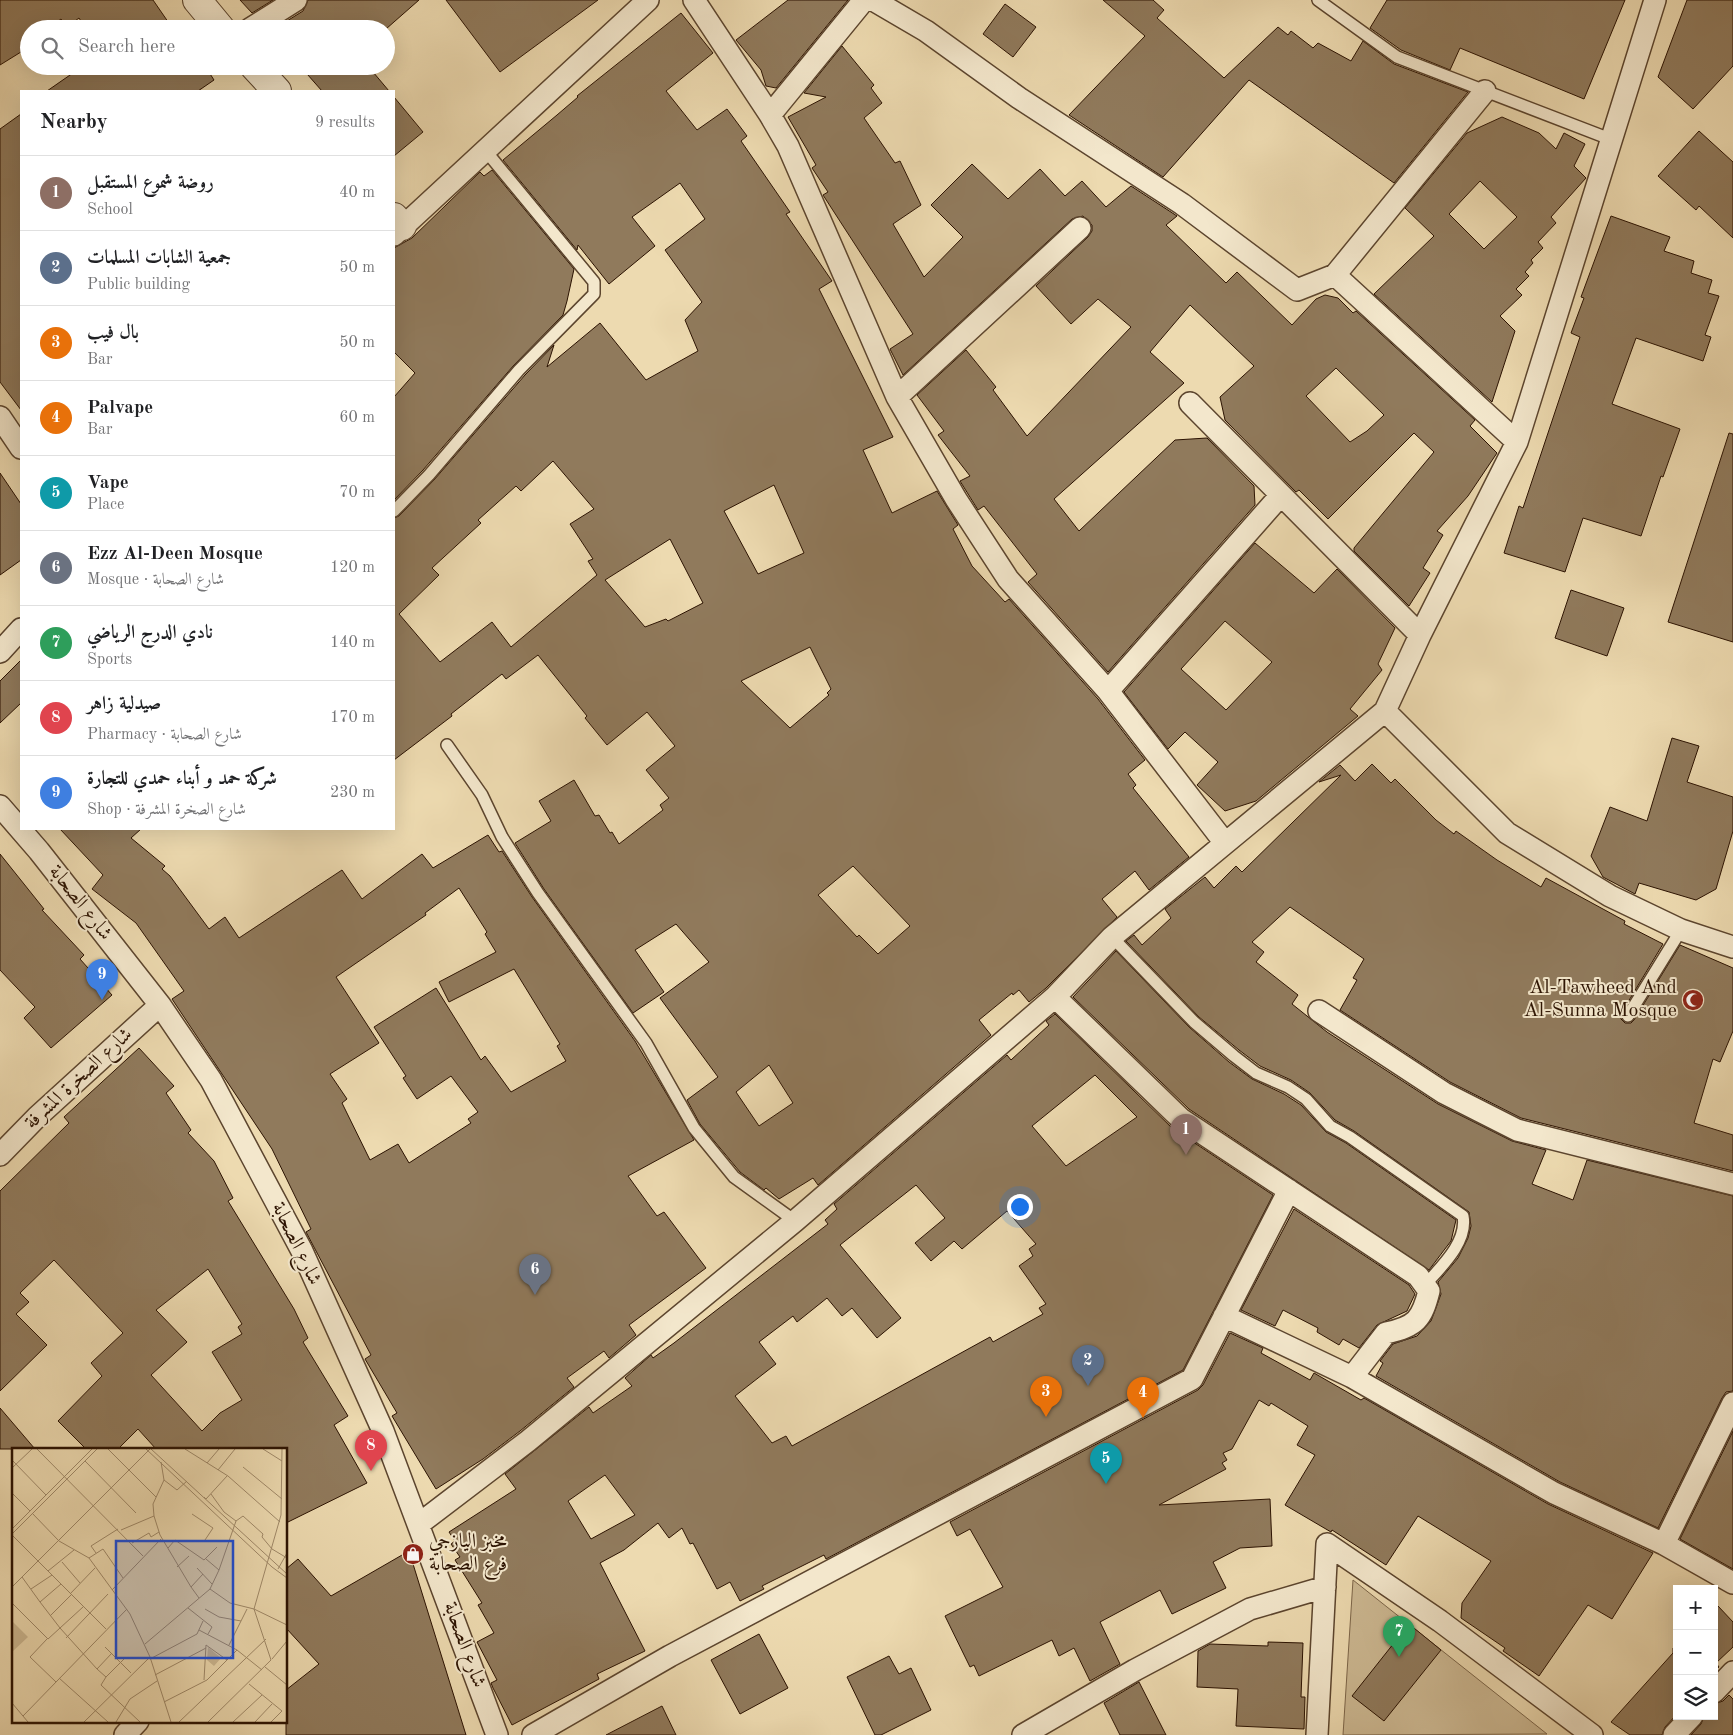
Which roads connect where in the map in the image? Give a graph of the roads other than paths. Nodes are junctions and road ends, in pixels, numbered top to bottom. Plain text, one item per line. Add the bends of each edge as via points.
1 (196, 0) edge
2 (296, 0) edge
3 (648, 0) edge
4 (694, 0) edge
5 (864, 0) edge
6 (873, 0) edge
7 (1318, 0) edge
8 (1655, 0) edge
9 (213, 20) edge
10 (264, 20) edge
11 (262, 75) edge
12 (276, 90) edge
13 (1485, 91) junction
14 (770, 115) junction
15 (1610, 139) junction
16 (485, 150) junction
17 (397, 226) edge
18 (1080, 228) dead end
19 (1335, 275) junction
20 (897, 397) junction
21 (1190, 403) dead end
22 (0, 417) edge
23 (1517, 442) junction
24 (20, 447) edge
25 (1280, 496) junction
26 (395, 510) edge
27 (20, 630) edge
28 (1420, 635) junction
29 (0, 652) edge
30 (1108, 691) junction
31 (1385, 711) junction
32 (447, 746) dead end
33 (0, 806) edge
34 (20, 829) edge
35 (21, 830) edge
36 (1225, 843) junction
37 (1681, 930) junction
38 (1112, 937) junction
39 (1733, 947) edge
40 (1055, 997) junction
41 (160, 1005) junction
42 (1320, 1011) dead end
43 (1628, 1016) dead end
44 (0, 1155) edge
45 (1733, 1184) edge
46 (1289, 1190) junction
47 (795, 1221) junction
48 (1425, 1285) junction
49 (1224, 1316) junction
50 (1352, 1377) junction
51 (1733, 1403) edge
52 (419, 1524) junction
53 (1664, 1544) junction
54 (1733, 1583) edge
55 (1325, 1587) junction
56 (1733, 1672) edge
57 (1718, 1688) edge
58 (1688, 1720) edge
59 (137, 1722) edge
60 (494, 1733) edge
61 (125, 1735) edge
62 (533, 1735) edge
63 (1023, 1735) edge
64 (1318, 1735) edge
65 (1592, 1735) edge
66 (1674, 1735) edge

1 - 9 street
2 - 10 street
3 - 16 street
4 - 14 street
5 - 14 street
6 - 19 street via 926,31 1019,98 1182,204 1298,290
7 - 13 lane via 1397,57
8 - 15 street
11 - 12 street
13 - 15 lane
13 - 19 street
14 - 20 street via 788,146
15 - 23 street
16 - 17 street
16 - 26 lane via 594,282 594,294 519,370
18 - 20 street
19 - 23 street
20 - 30 street via 956,499 1008,578
21 - 25 street
22 - 24 street
23 - 28 street
25 - 28 street
25 - 30 street
27 - 29 street
28 - 31 street
30 - 36 street
31 - 36 street
31 - 37 street via 1507,834 1610,896
32 - 47 lane via 482,795 502,837 538,893 646,1043 700,1135 734,1177
33 - 34 street, شارع الصحابة
35 - 41 street, شارع الصحابة
36 - 38 street
37 - 39 street
37 - 43 lane
38 - 40 street
38 - 48 lane via 1194,1022 1234,1056 1256,1073 1306,1099 1330,1126 1463,1216 1461,1236
40 - 46 street via 1181,1119
40 - 47 street
41 - 44 street, شارع الصخرة المشرفة
41 - 52 street, شارع الصحابة via 211,1080 302,1251 383,1431
42 - 45 street via 1444,1093 1517,1130
46 - 48 street via 1418,1276
46 - 49 street
47 - 52 street via 528,1441
48 - 50 street via 1429,1290 1423,1314 1406,1329 1386,1333
49 - 50 street
49 - 62 street via 1192,1379 670,1656
50 - 53 street via 1554,1493
51 - 53 street
52 - 60 street, شارع الصحابة
53 - 54 street
55 - 63 street via 1250,1609
55 - 64 street
55 - 65 street via 1327,1544 1440,1621
56 - 57 street
58 - 66 street
59 - 61 street

